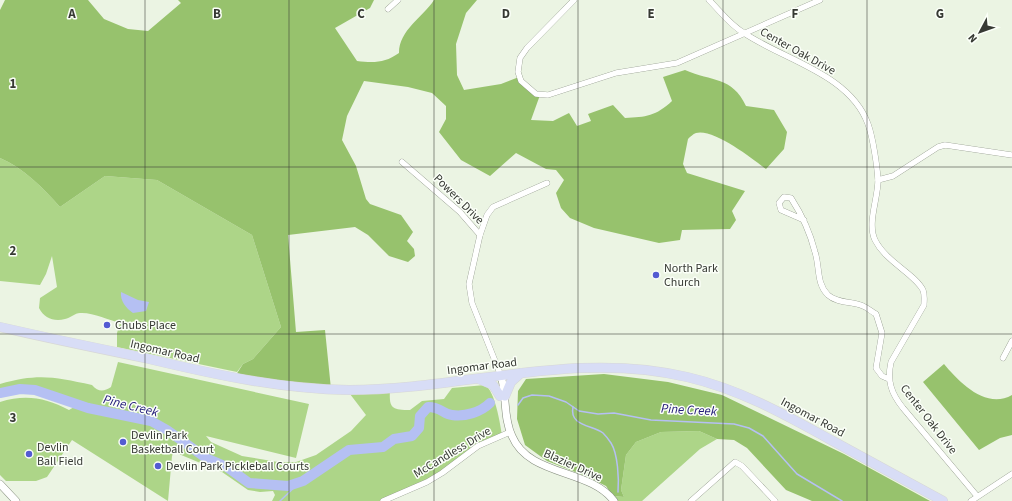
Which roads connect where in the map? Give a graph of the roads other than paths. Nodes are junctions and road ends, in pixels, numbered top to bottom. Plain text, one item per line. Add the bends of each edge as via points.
1 (398, 0) edge
2 (574, 0) edge
3 (709, 0) edge
4 (820, 0) edge
5 (388, 9) dead end
6 (745, 34) junction
7 (1012, 156) edge
8 (402, 162) dead end
9 (878, 180) junction
10 (547, 183) dead end
11 (804, 220) junction
12 (480, 235) junction
13 (0, 327) edge
14 (1012, 341) edge
15 (1003, 358) dead end
16 (521, 373) junction
17 (501, 376) junction
18 (478, 379) junction
19 (889, 379) junction
20 (502, 396) junction
21 (510, 432) junction
22 (1012, 474) edge
23 (0, 484) edge
24 (977, 496) junction
25 (16, 501) edge
26 (383, 501) edge
27 (614, 501) edge
28 (691, 501) edge
29 (775, 501) edge
30 (943, 501) edge
31 (971, 501) edge

1 - 5 street
2 - 6 street, Center Oak Drive via 520,58 518,72 521,81 536,94 548,95 616,73 677,64
3 - 6 street, Center Oak Drive
4 - 6 street
6 - 9 street, Center Oak Drive via 812,69 839,86 859,105 868,124
7 - 9 street via 945,145 893,176
8 - 12 street, Powers Drive via 460,212
9 - 19 street, Center Oak Drive via 872,225 875,239 887,258 919,285 924,298 924,305 891,362
10 - 12 street via 493,207 486,215
11 - 11 street via 791,198 784,197 780,204 781,210
11 - 19 street via 816,253 820,284 829,296 862,306 876,314 882,333 876,368
12 - 17 street, Powers Drive via 469,284 472,303
13 - 18 main road, Ingomar Road via 228,377 314,389 381,389
14 - 15 street
16 - 17 main road, Ingomar Road
16 - 20 main road
16 - 30 main road, Ingomar Road via 566,368 616,367 658,372 712,384 740,393 773,409
17 - 18 main road, Ingomar Road
17 - 20 street, Blazier Drive via 499,384
18 - 20 main road via 493,385
19 - 24 street, Center Oak Drive via 894,396
20 - 21 street, Blazier Drive via 505,424
21 - 26 street, McCandless Drive via 478,446 427,482
21 - 27 street, Blazier Drive via 515,443 529,456 598,487
22 - 24 street
23 - 25 street
24 - 31 street
28 - 29 street via 735,462 742,466

